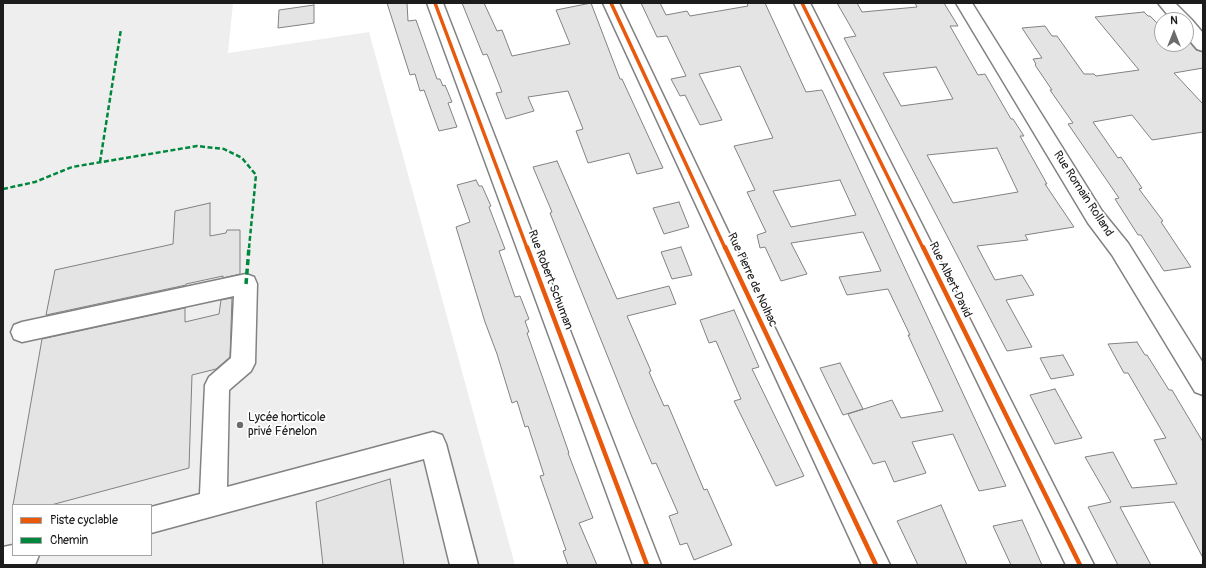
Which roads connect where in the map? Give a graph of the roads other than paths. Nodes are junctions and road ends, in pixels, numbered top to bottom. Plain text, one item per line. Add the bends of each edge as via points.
1 (435, 3) edge
2 (611, 3) edge
3 (802, 3) edge
4 (964, 3) edge
5 (1166, 3) edge
6 (1174, 12) edge
7 (1194, 34) edge
8 (1203, 45) edge
9 (22, 332) dead end
10 (1203, 384) edge
11 (213, 503) junction
12 (152, 520) edge
13 (21, 556) edge
14 (3, 561) edge
15 (464, 565) edge
16 (647, 565) edge
17 (876, 565) edge
18 (1080, 565) edge

1 - 16 street, Rue Robert Schuman
2 - 17 street, Rue Pierre de Nolhac
3 - 18 street, Rue Albert David
4 - 10 street, Rue Romain Rolland
5 - 6 street
7 - 8 street
9 - 11 street via 246,284 244,363 217,385
11 - 12 street
11 - 15 street via 434,444
13 - 14 street

